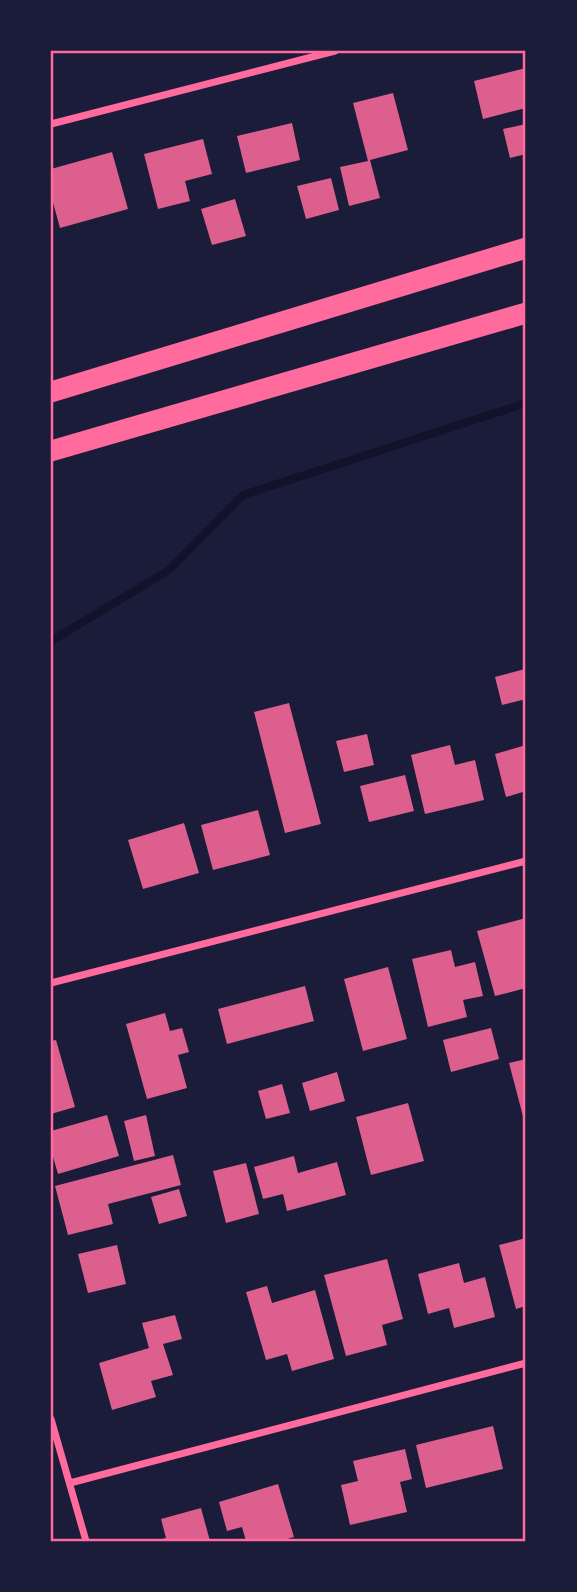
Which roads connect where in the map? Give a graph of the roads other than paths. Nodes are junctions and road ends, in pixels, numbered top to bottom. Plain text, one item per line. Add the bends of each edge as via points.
1 (335, 51) edge
2 (51, 124) edge
3 (526, 248) edge
4 (526, 313) edge
5 (51, 392) edge
6 (51, 451) edge
7 (526, 861) edge
8 (51, 983) edge
9 (526, 1363) edge
10 (51, 1419) edge
11 (70, 1483) junction
12 (86, 1541) edge

1 - 2 street
3 - 5 highway
4 - 6 highway
7 - 8 street
9 - 11 street
10 - 11 street
11 - 12 street

